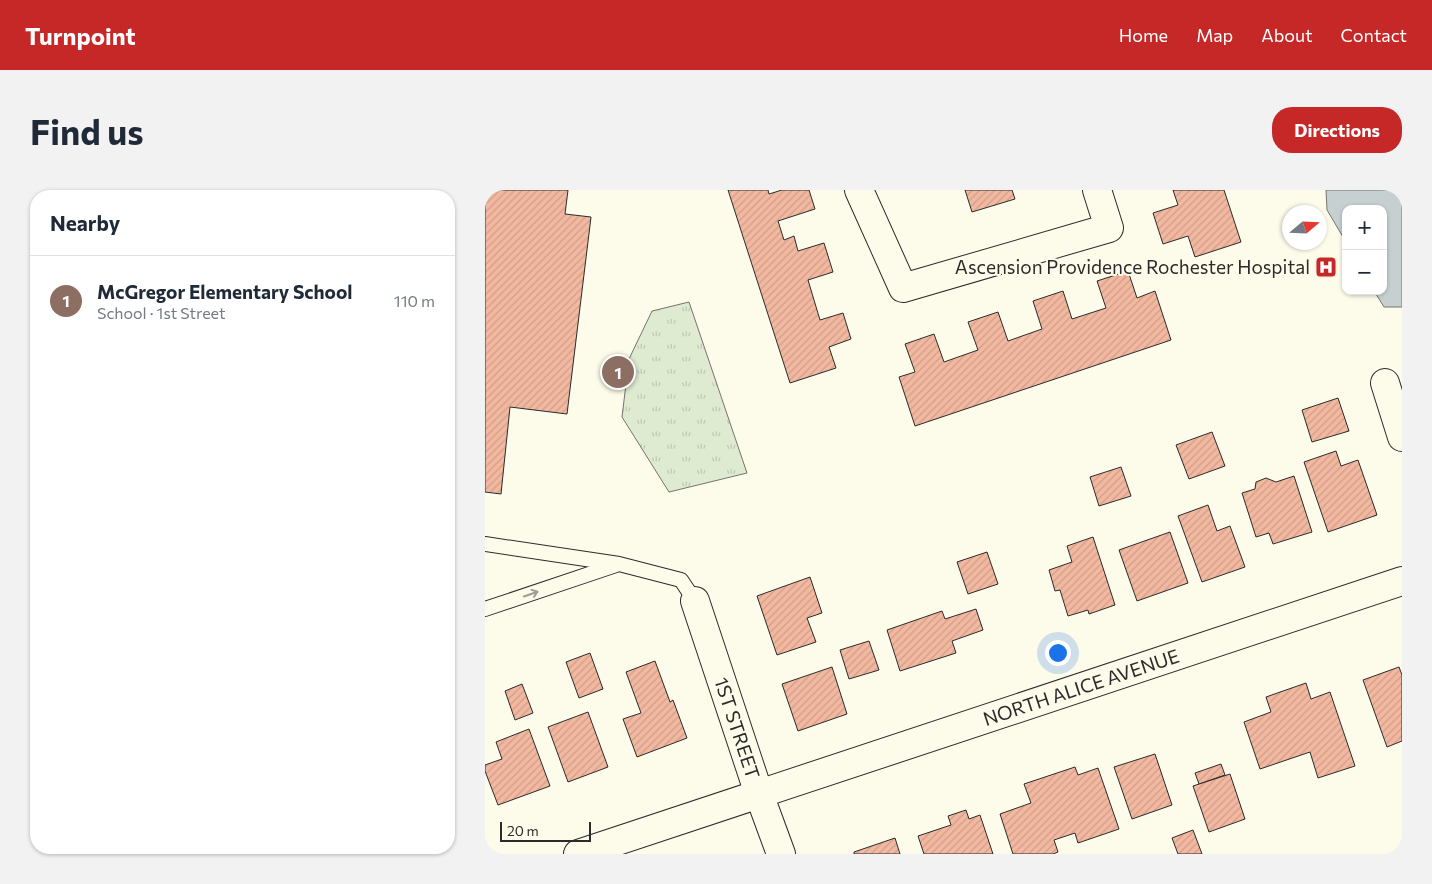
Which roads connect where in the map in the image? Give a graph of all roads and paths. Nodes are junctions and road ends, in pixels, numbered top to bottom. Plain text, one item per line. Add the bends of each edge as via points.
1 (859, 190) edge
2 (1097, 190) edge
3 (1385, 383) dead end
4 (1402, 437) edge
5 (485, 544) edge
6 (619, 564) junction
7 (1402, 581) edge
8 (695, 601) joint
9 (485, 609) edge
10 (759, 794) junction
11 (577, 854) edge
12 (781, 854) edge

1 - 2 street via 903,288 1109,228
3 - 4 street
5 - 6 lane
6 - 8 lane via 681,580
9 -> 6 lane
7 - 10 street, NORTH ALICE AVENUE
8 - 10 street, 1ST STREET
10 - 11 street, NORTH ALICE AVENUE
10 - 12 street, 1ST STREET

